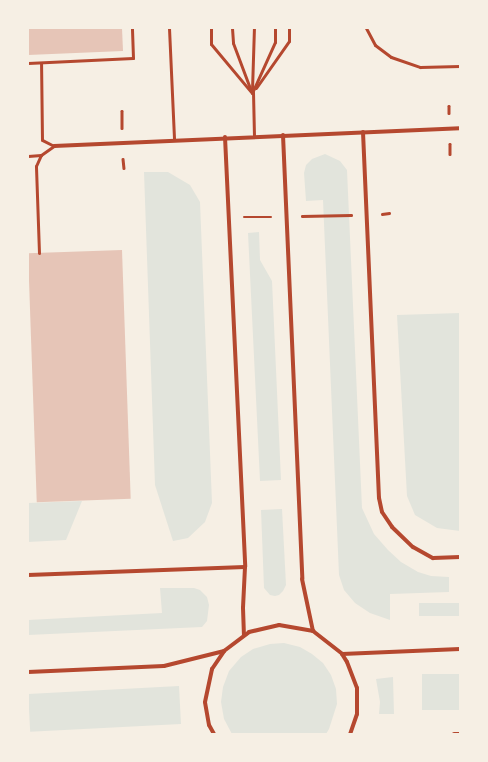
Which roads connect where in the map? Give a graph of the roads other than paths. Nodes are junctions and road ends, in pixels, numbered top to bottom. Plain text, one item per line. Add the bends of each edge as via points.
1 (132, 28) edge
2 (169, 28) edge
3 (211, 28) edge
4 (232, 28) edge
5 (254, 28) edge
6 (275, 28) edge
7 (289, 28) edge
8 (366, 28) edge
9 (28, 63) edge
10 (42, 63) junction
11 (460, 66) edge
12 (252, 93) junction
13 (460, 128) edge
14 (363, 132) junction
15 (283, 135) junction
16 (254, 136) junction
17 (225, 137) junction
18 (174, 140) junction
19 (54, 146) junction
20 (41, 155) junction
21 (28, 156) edge
22 (39, 253) dead end
23 (460, 557) edge
24 (245, 566) junction
25 (28, 575) edge
26 (313, 631) junction
27 (244, 635) junction
28 (460, 649) edge
29 (224, 651) junction
30 (342, 654) junction
31 (28, 672) edge
32 (214, 734) edge
33 (350, 734) edge
34 (454, 734) edge
35 (460, 734) edge

1 - 10 lane via 133,58
2 - 18 lane
3 - 12 lane via 211,44
4 - 12 lane via 233,43
5 - 12 lane
6 - 12 lane via 276,42
7 - 12 lane via 289,41
8 - 11 lane via 375,45 391,57 420,67
9 - 10 lane
10 - 19 lane via 42,140
12 - 16 lane
13 - 14 street
14 - 15 street
14 - 23 street via 379,498 382,512 388,522 413,547 432,558
15 - 16 street
15 - 26 street via 302,579
16 - 17 street
17 - 18 street
17 - 24 street
18 - 19 street
19 - 20 lane
20 - 21 lane
20 - 22 lane via 36,166
24 - 25 street
24 - 27 street
26 - 27 street via 279,625
26 - 30 street
27 - 29 street
28 - 30 street
29 - 31 street via 164,666
29 - 32 street via 212,669 205,702 209,725
30 - 33 street via 357,688 357,714
34 - 35 street

